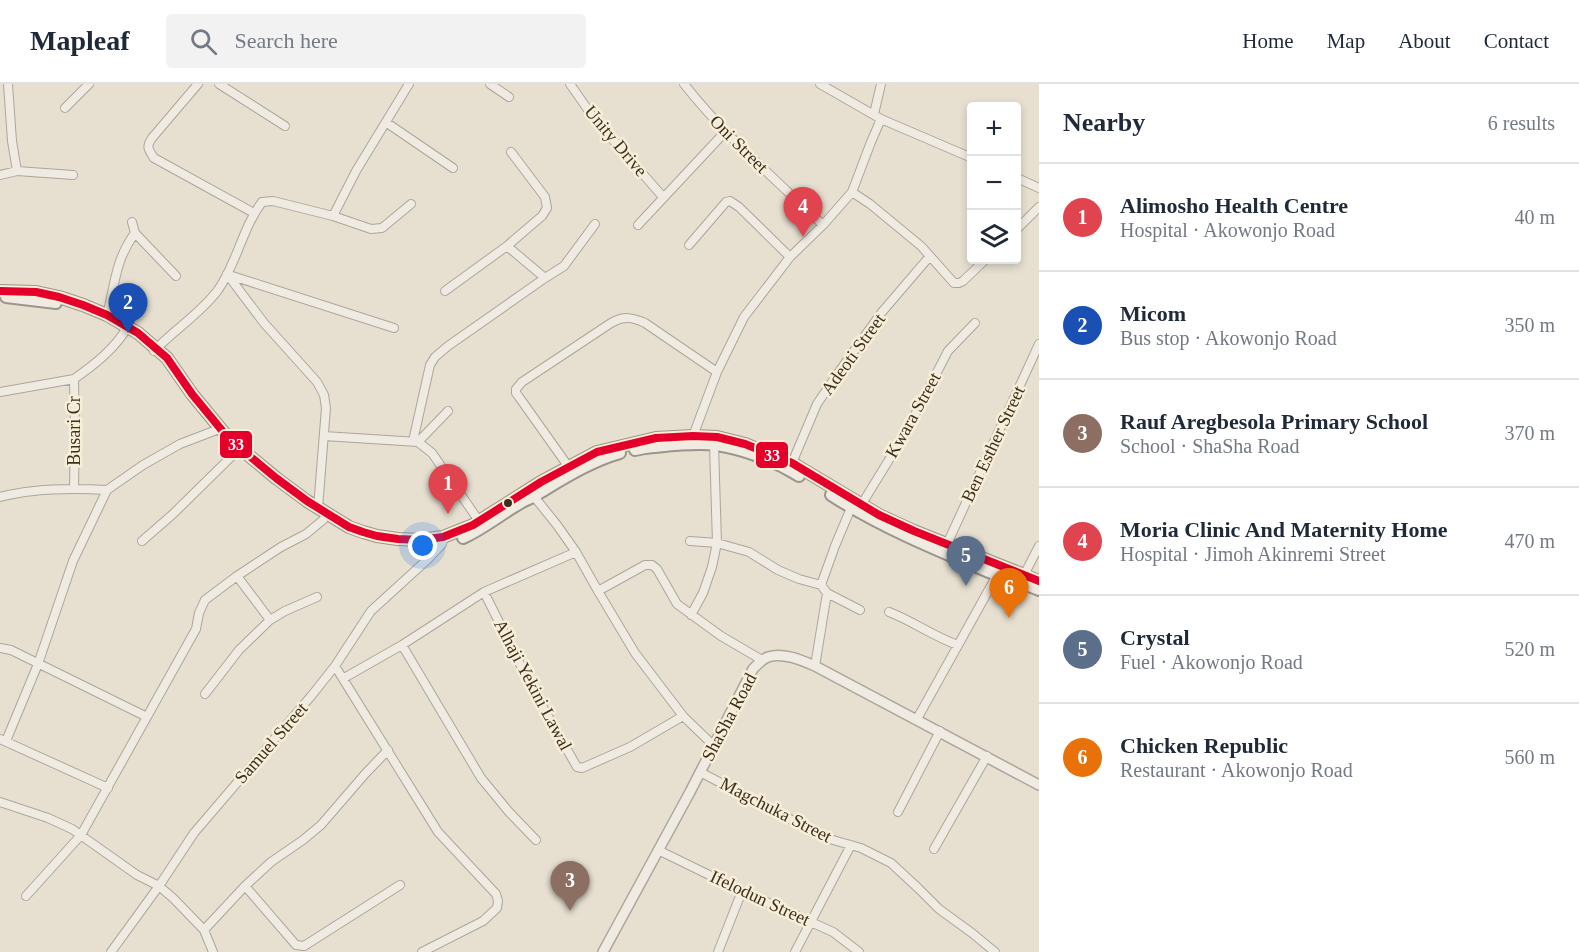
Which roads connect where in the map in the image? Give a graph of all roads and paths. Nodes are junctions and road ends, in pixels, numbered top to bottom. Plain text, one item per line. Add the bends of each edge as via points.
1 (8, 84) edge
2 (89, 84) edge
3 (198, 84) edge
4 (219, 84) edge
5 (409, 84) edge
6 (490, 84) edge
7 (570, 84) edge
8 (684, 84) edge
9 (820, 84) edge
10 (881, 84) edge
11 (509, 97) dead end
12 (65, 108) dead end
13 (874, 114) junction
14 (881, 119) junction
15 (387, 123) junction
16 (285, 126) dead end
17 (725, 132) junction
18 (511, 152) dead end
19 (967, 156) edge
20 (453, 168) dead end
21 (17, 171) junction
22 (0, 175) edge
23 (73, 176) dead end
24 (1021, 180) edge
25 (1039, 188) edge
26 (852, 192) junction
27 (663, 197) junction
28 (411, 204) dead end
29 (1039, 207) edge
30 (254, 213) junction
31 (333, 216) junction
32 (132, 222) dead end
33 (595, 224) dead end
34 (638, 225) dead end
35 (823, 225) junction
36 (1021, 225) edge
37 (135, 233) junction
38 (689, 245) dead end
39 (507, 246) junction
40 (930, 256) junction
41 (790, 257) junction
42 (981, 264) edge
43 (227, 274) junction
44 (177, 276) dead end
45 (545, 278) junction
46 (0, 291) edge
47 (445, 291) dead end
48 (0, 297) edge
49 (107, 315) junction
50 (975, 322) dead end
51 (394, 328) dead end
52 (127, 329) junction
53 (1039, 344) edge
54 (155, 350) junction
55 (717, 372) junction
56 (74, 378) junction
57 (0, 392) edge
58 (448, 411) dead end
59 (214, 431) junction
60 (324, 436) junction
61 (693, 436) junction
62 (415, 442) junction
63 (714, 445) junction
64 (235, 453) junction
65 (792, 463) junction
66 (568, 466) junction
67 (74, 488) junction
68 (107, 490) junction
69 (532, 493) junction
70 (0, 497) edge
71 (856, 506) junction
72 (318, 508) junction
73 (324, 520) junction
74 (479, 521) junction
75 (443, 540) junction
76 (142, 541) dead end
77 (690, 541) dead end
78 (717, 543) junction
79 (947, 544) junction
80 (1039, 546) edge
81 (576, 552) junction
82 (997, 575) junction
83 (1024, 575) junction
84 (237, 576) junction
85 (1036, 584) edge
86 (821, 585) junction
87 (598, 591) junction
88 (484, 592) junction
89 (827, 593) junction
90 (317, 597) dead end
91 (860, 610) dead end
92 (890, 612) dead end
93 (691, 615) junction
94 (270, 620) junction
95 (402, 645) junction
96 (958, 645) junction
97 (0, 648) edge
98 (762, 660) junction
99 (38, 664) junction
100 (335, 666) junction
101 (815, 666) junction
102 (344, 678) junction
103 (205, 694) dead end
104 (683, 716) junction
105 (147, 717) junction
106 (917, 719) junction
107 (939, 731) junction
108 (3, 740) edge
109 (714, 746) junction
110 (387, 750) junction
111 (987, 756) junction
112 (700, 772) junction
113 (1039, 784) edge
114 (108, 788) junction
115 (0, 802) edge
116 (898, 812) dead end
117 (81, 835) junction
118 (536, 840) dead end
119 (851, 845) junction
120 (934, 849) dead end
121 (658, 850) junction
122 (400, 885) dead end
123 (159, 886) junction
124 (245, 886) junction
125 (742, 891) junction
126 (26, 896) dead end
127 (810, 921) junction
128 (204, 930) junction
129 (111, 952) edge
130 (213, 952) edge
131 (422, 952) edge
132 (603, 952) edge
133 (718, 952) edge
134 (795, 952) edge
135 (859, 952) edge
136 (995, 952) edge

1 - 21 street
2 - 12 street
3 - 30 street via 147,149 154,158
4 - 16 street
5 - 15 street
6 - 11 street
7 - 27 street, Unity Drive via 593,117
8 - 17 street, Oni Street
9 - 13 street
10 - 13 street
13 - 14 street
14 - 19 street
14 - 26 street
15 - 20 street
15 - 31 street
17 - 27 street
17 - 35 street, Oni Street
18 - 39 street via 545,198 547,208
21 - 22 street
21 - 23 street
24 - 25 street
26 - 35 street
26 - 40 street
27 - 34 street
28 - 31 street via 382,228 371,229
29 - 36 street
30 - 31 street via 262,202 273,201
30 - 43 street
32 - 37 street
33 - 45 street via 564,266
35 - 41 street
37 - 44 street
37 - 49 street via 119,262
38 - 41 street via 730,201
39 - 45 street
39 - 47 street
40 - 42 street via 954,283
40 - 65 street, Adeoti Street via 882,312 817,404
41 - 55 street via 744,317
43 - 51 street
43 - 54 street via 216,292
43 - 60 street via 317,382 326,408
45 - 62 street via 435,357 430,365
46 - 49 main road via 36,292
48 - 52 main road via 54,303
49 - 52 main road
50 - 71 street, Kwara Street via 948,351 906,432
52 - 54 main road
52 - 56 street, Busari Cr via 116,344
53 - 79 street, Ben Esther Street
54 - 59 main road
54 - 72 main road via 167,358 229,439
55 - 61 street
55 - 66 street via 645,323 626,317 610,322 516,389
56 - 57 street
56 - 67 street, Busari Cr
58 - 62 street
59 - 64 main road
59 - 68 street via 180,444
60 - 62 street
60 - 72 street
61 - 65 main road via 726,439
61 - 66 main road via 627,444
62 - 74 street via 432,453
63 - 69 main road via 622,452
63 - 71 main road via 789,470
63 - 78 street
64 - 73 main road
64 - 76 street
65 - 71 main road
66 - 69 main road
67 - 68 street
67 - 70 street
68 - 99 street via 73,561
69 - 74 main road
69 - 75 main road via 482,529 463,538
69 - 81 street
71 - 79 main road
71 - 82 main road via 874,521
71 - 86 street, Kwara Street
72 - 75 main road via 349,527 377,536
73 - 75 main road via 374,541 396,545 420,546
73 - 84 street
74 - 75 main road
75 - 100 street, Samuel Street via 371,611
77 - 78 street
78 - 86 street via 749,552 778,570
78 - 93 street via 703,594
79 - 83 main road
80 - 83 street
81 - 87 street
81 - 88 street
82 - 85 main road
82 - 96 street
83 - 85 main road
84 - 94 street
84 - 105 street via 205,600 196,629
86 - 89 street
87 - 93 street via 645,565 652,565 677,604
87 - 104 street via 635,653
88 - 95 street
88 - 104 street, Alhaji Yekini Lawal via 578,768 630,747
89 - 91 street
89 - 101 street
90 - 94 street
92 - 96 street
93 - 98 street
94 - 103 street via 239,650
95 - 102 street
95 - 118 street via 481,778
96 - 106 street
97 - 99 street
98 - 101 street, ShaSha Road via 783,656
98 - 109 street, ShaSha Road via 753,669
99 - 105 street
99 - 108 street
100 - 102 street
100 - 123 street, Samuel Street via 194,833
101 - 106 street, ShaSha Road
102 - 110 street
104 - 109 street
105 - 114 street
106 - 107 street, ShaSha Road
107 - 111 street, ShaSha Road
107 - 116 street
108 - 114 street
109 - 112 street, ShaSha Road
110 - 124 street via 321,825
110 - 131 street via 438,832 486,882 498,901 497,908 483,921
111 - 113 street, ShaSha Road
111 - 120 street
112 - 119 street, Magchuka Street via 826,838
112 - 121 street, ShaSha Road
114 - 117 street
115 - 117 street via 48,818
117 - 123 street
117 - 126 street
119 - 127 street
119 - 136 street, Magchuka Street via 891,862 939,909
121 - 125 street, Ifelodun Street
121 - 132 street, ShaSha Road
122 - 124 street via 304,946 296,945
123 - 128 street
123 - 129 street, Samuel Street
124 - 128 street
125 - 127 street, Ifelodun Street
125 - 133 street
127 - 134 street
127 - 135 street, Ifelodun Street via 833,932
128 - 130 street

